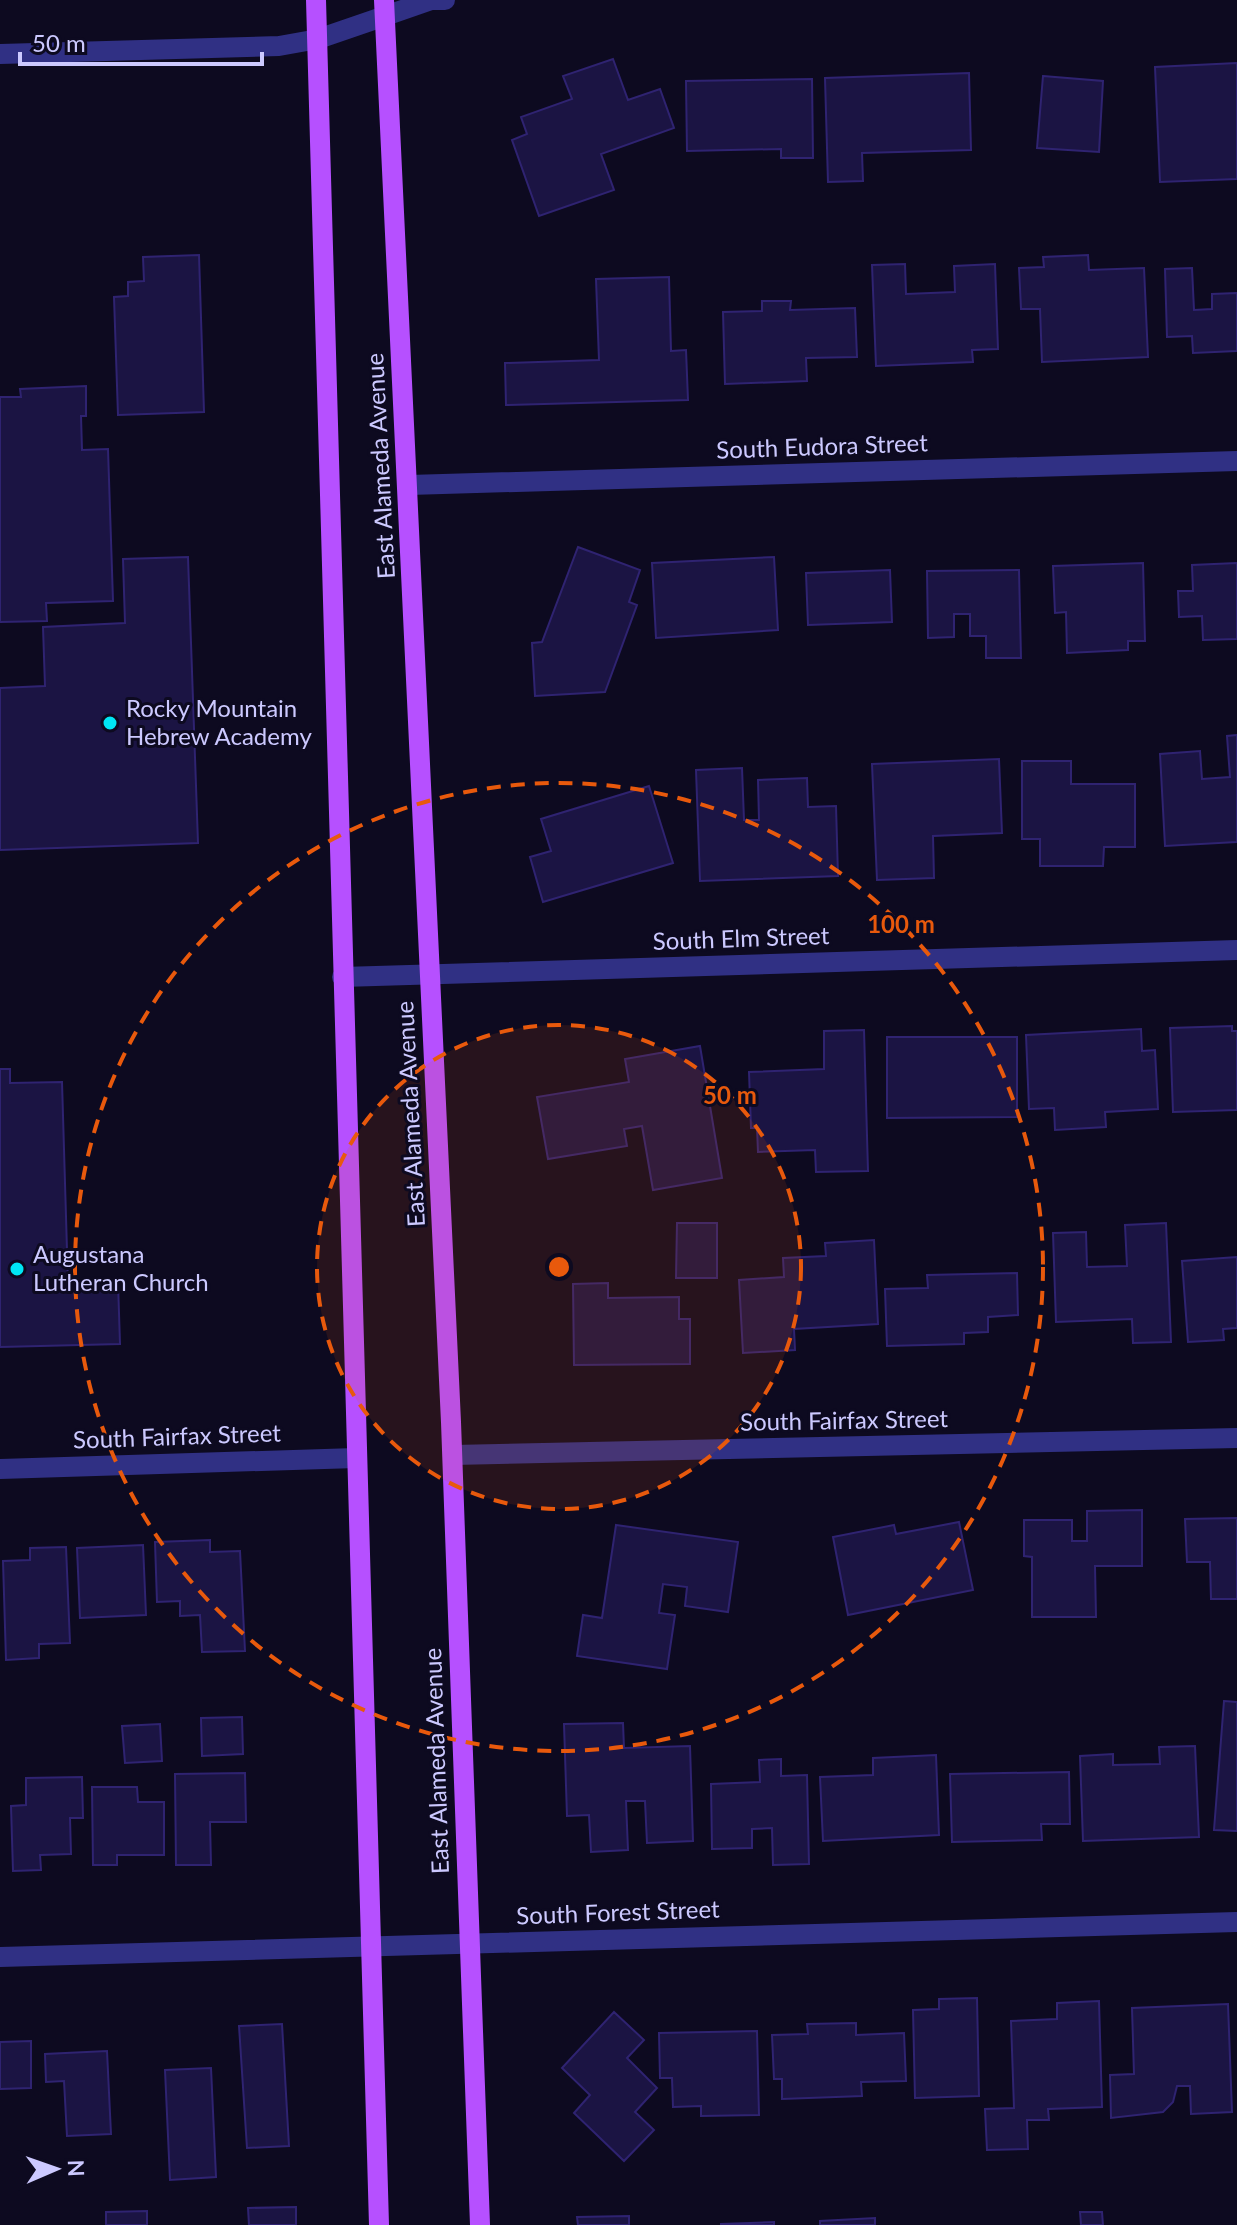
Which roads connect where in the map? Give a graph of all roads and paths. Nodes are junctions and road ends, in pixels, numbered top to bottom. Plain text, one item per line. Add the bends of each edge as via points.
1 (316, 0) edge
2 (445, 0) edge
3 (384, 8) edge
4 (318, 39) junction
5 (0, 54) edge
6 (1237, 461) edge
7 (409, 485) junction
8 (1237, 950) edge
9 (430, 974) junction
10 (342, 977) junction
11 (1237, 1438) edge
12 (453, 1455) junction
13 (356, 1458) junction
14 (0, 1469) edge
15 (1237, 1922) edge
16 (469, 1944) junction
17 (371, 1946) junction
18 (0, 1957) edge
19 (379, 2225) edge
20 (480, 2225) edge

1 - 4 main road, East Alameda Avenue
2 - 3 street
3 - 4 street
3 - 7 main road, East Alameda Avenue
4 - 5 street via 279,46
4 - 10 main road, East Alameda Avenue
6 - 7 street, South Eudora Street
7 - 9 main road, East Alameda Avenue
8 - 9 street, South Elm Street
9 - 10 street, South Elm Street
9 - 12 main road, East Alameda Avenue
10 - 13 main road, East Alameda Avenue
11 - 12 street, South Fairfax Street
12 - 16 main road, East Alameda Avenue
13 - 14 street, South Fairfax Street
13 - 17 main road, East Alameda Avenue
15 - 16 street, South Forest Street
16 - 17 street, South Forest Street
16 - 20 main road, East Alameda Avenue
17 - 18 street, South Forest Street
17 - 19 main road, East Alameda Avenue

